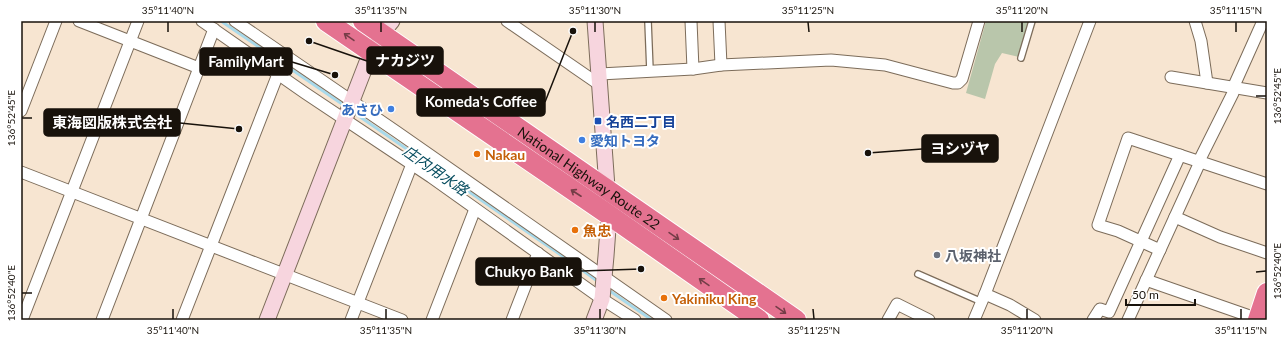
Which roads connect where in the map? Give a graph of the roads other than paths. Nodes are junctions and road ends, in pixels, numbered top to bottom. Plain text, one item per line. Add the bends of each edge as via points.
1 (56, 21) edge
2 (79, 21) edge
3 (138, 21) edge
4 (202, 21) edge
5 (234, 21) edge
6 (326, 21) edge
7 (363, 21) edge
8 (595, 21) edge
9 (648, 21) edge
10 (691, 21) edge
11 (719, 21) edge
12 (979, 21) edge
13 (1032, 21) edge
14 (1090, 21) edge
15 (1195, 21) edge
16 (1263, 21) edge
17 (513, 23) edge
18 (387, 28) edge
19 (214, 29) junction
20 (131, 41) junction
21 (372, 53) junction
22 (1021, 58) dead end
23 (721, 65) junction
24 (199, 68) junction
25 (692, 69) junction
26 (650, 71) junction
27 (278, 74) junction
28 (1172, 77) dead end
29 (600, 79) junction
30 (1207, 83) junction
31 (1233, 88) junction
32 (1267, 94) edge
33 (349, 110) junction
34 (21, 111) edge
35 (1180, 155) junction
36 (1200, 162) junction
37 (412, 164) junction
38 (21, 172) edge
39 (1267, 184) edge
40 (608, 190) junction
41 (72, 192) junction
42 (476, 209) junction
43 (609, 215) junction
44 (1174, 217) junction
45 (141, 219) junction
46 (1140, 241) junction
47 (211, 246) junction
48 (1160, 250) junction
49 (538, 253) junction
50 (1267, 253) edge
51 (285, 274) junction
52 (918, 274) dead end
53 (604, 279) junction
54 (1146, 280) junction
55 (1267, 293) edge
56 (602, 297) junction
57 (984, 298) junction
58 (358, 303) junction
59 (22, 320) edge
60 (102, 320) edge
61 (182, 320) edge
62 (267, 320) edge
63 (351, 320) edge
64 (402, 320) edge
65 (432, 320) edge
66 (512, 320) edge
67 (594, 320) edge
68 (635, 320) edge
69 (666, 320) edge
70 (759, 320) edge
71 (796, 320) edge
72 (888, 320) edge
73 (929, 320) edge
74 (974, 320) edge
75 (1035, 320) edge
76 (1093, 320) edge
77 (1128, 320) edge
78 (1258, 320) edge

1 - 34 street
2 - 20 street
3 - 20 street
4 - 19 street
5 - 33 street
21 -> 6 highway, National Highway Route 22
7 - 18 highway, National Highway Route 22
8 - 29 street
9 - 26 lane
10 - 25 street
11 - 23 street
12 - 23 street via 962,78 958,83 891,66 845,60
13 - 22 lane
14 - 57 street
15 - 30 street
16 - 31 street
17 - 29 street
18 - 21 street
18 - 40 highway, National Highway Route 22
19 - 24 street
19 - 27 street
20 - 24 street
20 - 41 street
21 - 33 street
43 -> 21 highway, National Highway Route 22
23 - 25 street
24 - 45 street
25 - 26 street
26 - 29 street
27 - 33 street
27 - 47 street
28 - 30 street
29 - 40 street
30 - 31 street
31 - 32 street
31 - 36 street via 1233,93
33 - 37 street
33 - 51 street
33 - 53 street
35 - 36 street
35 - 46 street
35 - 46 street via 1128,138 1098,225
36 - 39 street
36 - 44 street
37 - 42 street
37 - 58 street
38 - 41 street
40 - 43 street
40 -> 71 highway, National Highway Route 22
41 - 45 street
41 - 59 street
42 - 49 street
42 - 65 street
43 - 53 street
70 -> 43 highway, National Highway Route 22
44 - 48 street
44 - 50 street via 1220,237
45 - 47 street
45 - 60 street
46 - 48 street
46 - 76 street via 1109,312 1100,309
47 - 51 street
47 - 61 street
48 - 54 street
49 - 56 street
49 - 66 street
51 - 58 street
51 - 62 street
52 - 57 lane
53 - 56 street
53 - 69 street
54 - 77 street
54 - 78 street
55 - 78 highway
56 - 67 street
56 - 68 street
57 - 74 street
57 - 75 street via 1010,305
58 - 63 street
58 - 64 street
72 - 73 street via 897,304

